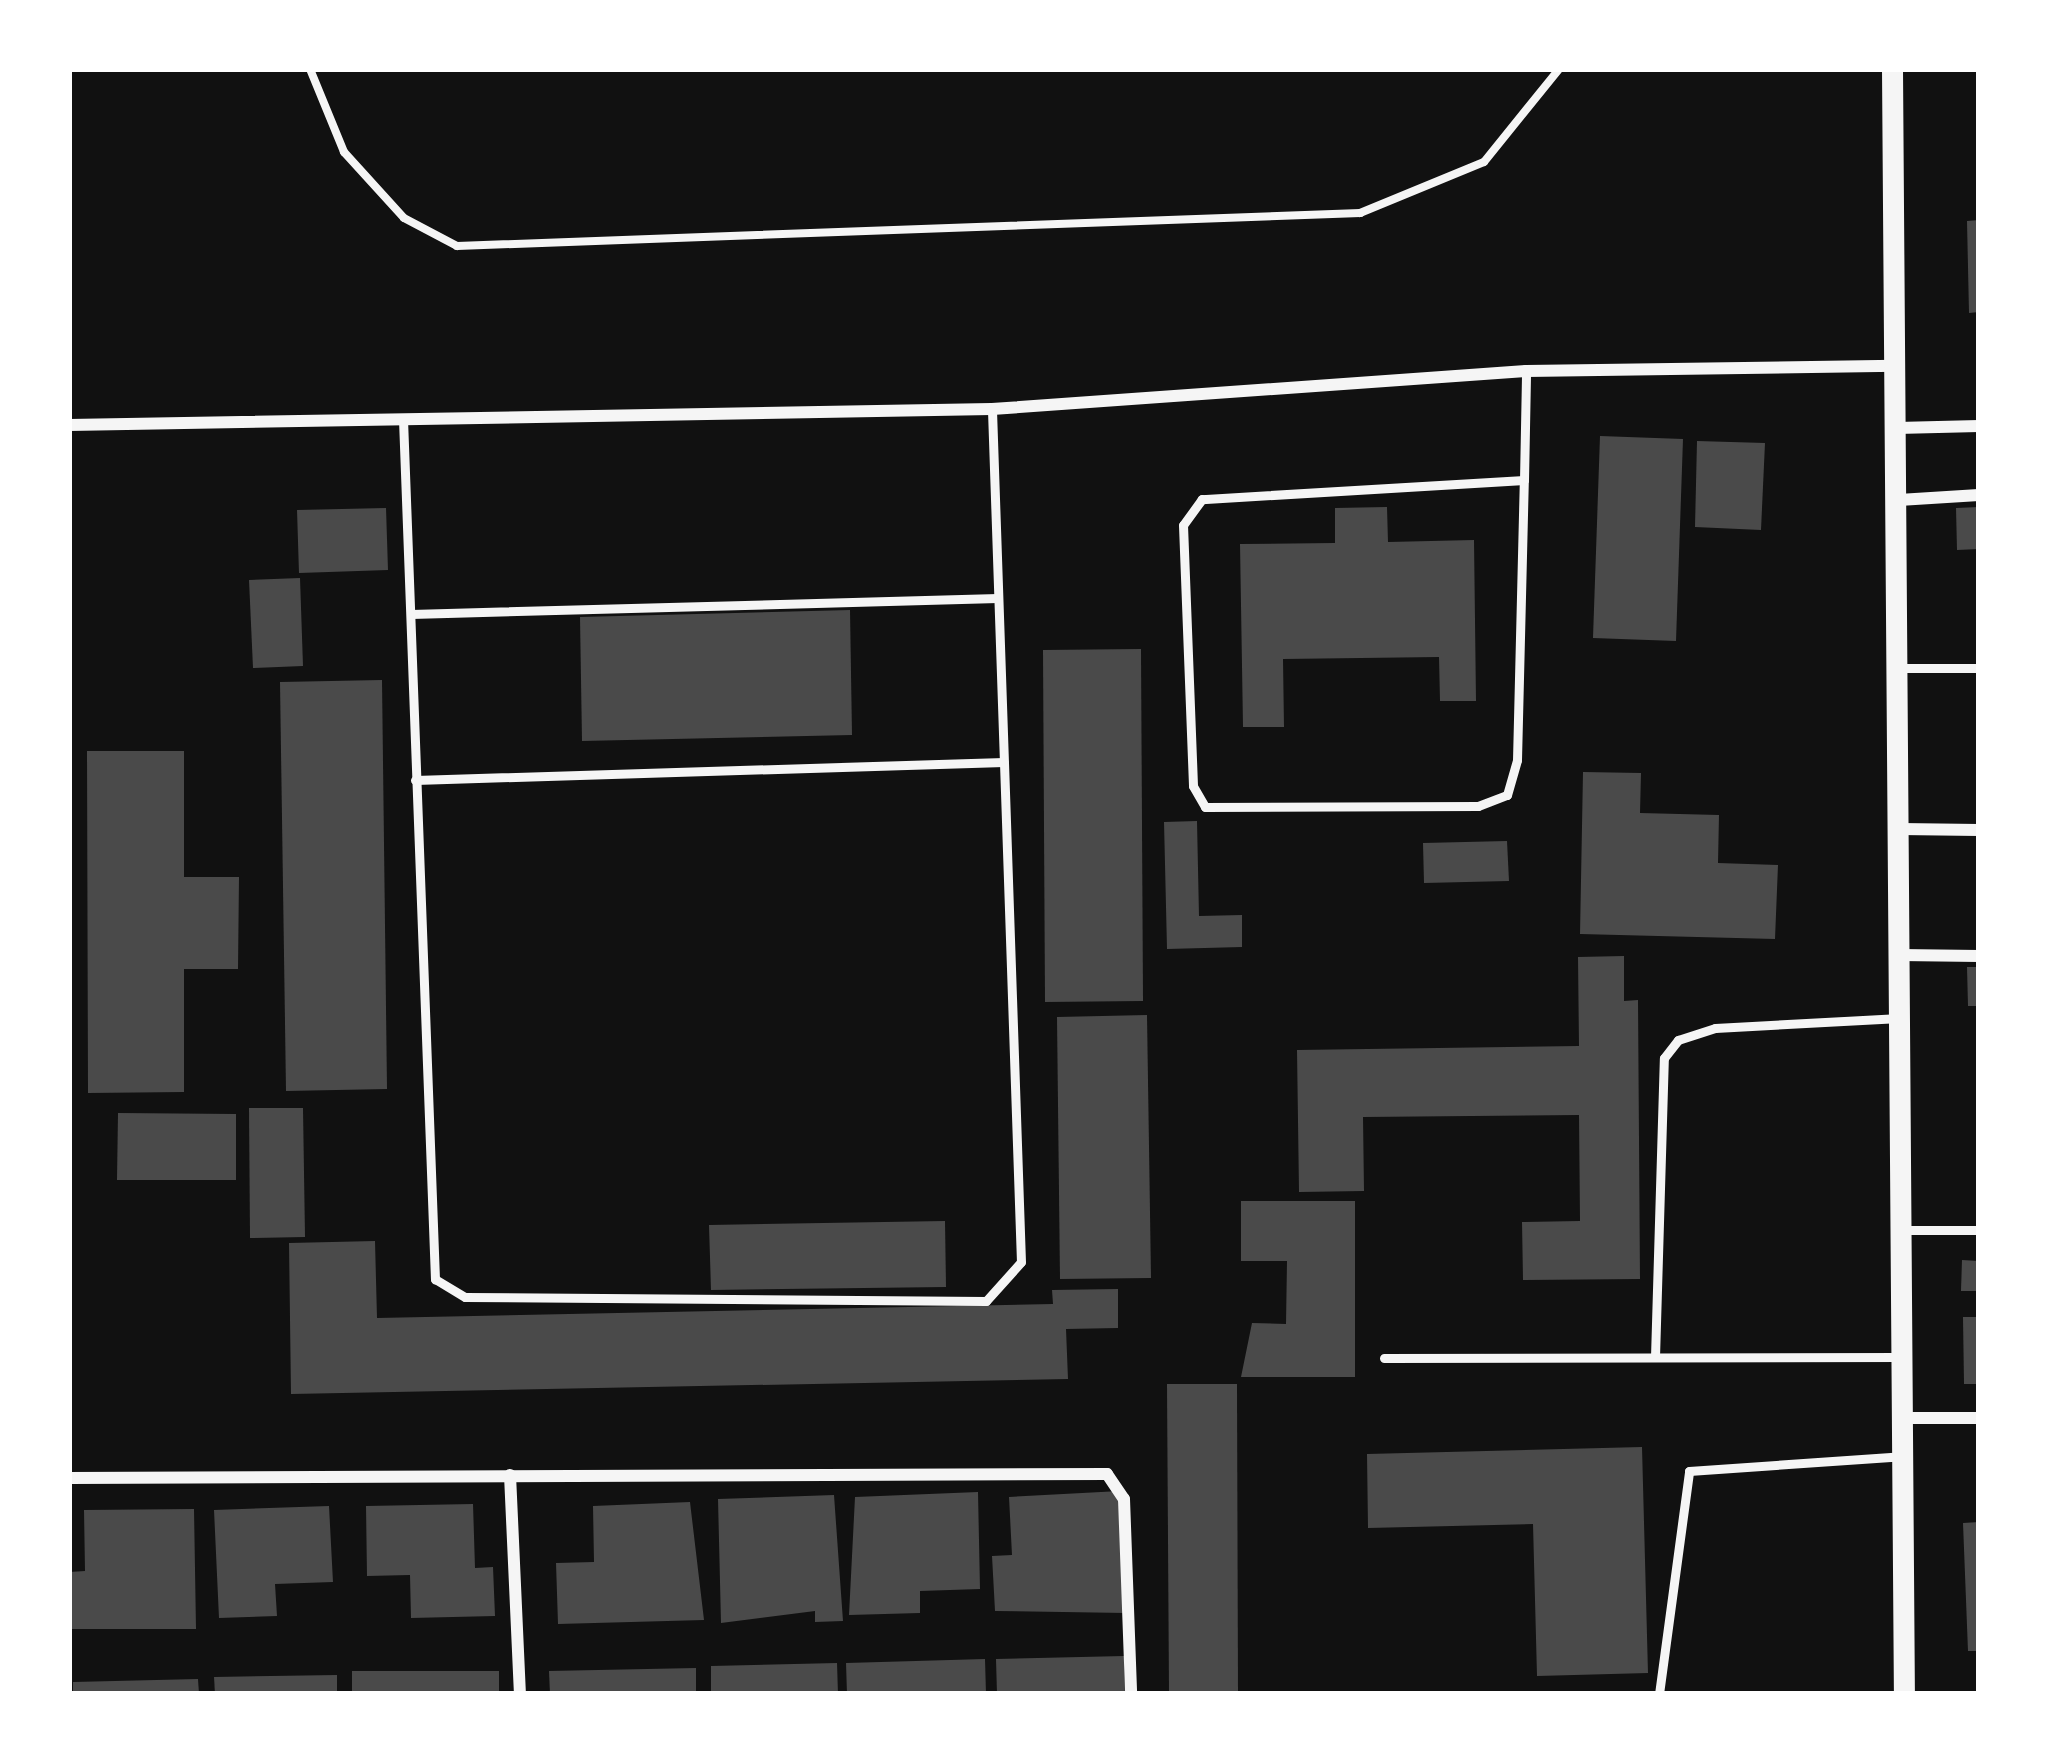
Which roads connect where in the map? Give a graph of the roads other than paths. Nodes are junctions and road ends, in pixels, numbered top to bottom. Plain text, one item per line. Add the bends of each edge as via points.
1 (1892, 69) edge
2 (1898, 366) junction
3 (1526, 371) junction
4 (992, 409) junction
5 (404, 419) junction
6 (69, 425) edge
7 (1979, 426) edge
8 (1897, 428) junction
9 (1524, 481) junction
10 (1979, 495) edge
11 (1899, 500) junction
12 (998, 598) junction
13 (411, 614) junction
14 (1899, 668) junction
15 (1979, 668) edge
16 (1004, 762) junction
17 (415, 780) junction
18 (1900, 829) junction
19 (1979, 830) edge
20 (1900, 955) junction
21 (1979, 956) edge
22 (1900, 1018) junction
23 (1902, 1230) junction
24 (1979, 1230) edge
25 (1655, 1357) junction
26 (1902, 1357) junction
27 (1384, 1358) dead end
28 (1903, 1418) junction
29 (1979, 1418) edge
30 (1903, 1456) junction
31 (510, 1475) junction
32 (69, 1478) edge
33 (520, 1694) edge
34 (1132, 1694) edge
35 (1659, 1694) edge
36 (1904, 1694) edge

1 - 2 street
2 - 3 street
2 - 8 street
3 - 4 street
3 - 9 lane
4 - 5 street
4 - 12 lane
5 - 6 street
5 - 13 lane
7 - 8 street
8 - 11 street
9 - 9 lane via 1202,499 1183,525 1193,786 1205,806 1478,806 1507,795
10 - 11 street
11 - 14 street
12 - 13 lane
12 - 16 lane
13 - 17 lane
14 - 15 lane
14 - 18 street
16 - 17 lane
16 - 17 lane via 1022,1262 986,1301 449,1292 428,1258
18 - 19 street
18 - 20 street
20 - 21 street
20 - 22 street
22 - 23 street
22 - 25 lane via 1715,1028 1678,1040 1664,1058
23 - 24 lane
23 - 26 street
25 - 26 lane
25 - 27 lane
26 - 28 street
28 - 29 street
28 - 30 street
30 - 35 lane via 1689,1471
30 - 36 street
31 - 32 street
31 - 33 street
31 - 34 street via 1107,1474 1124,1499

